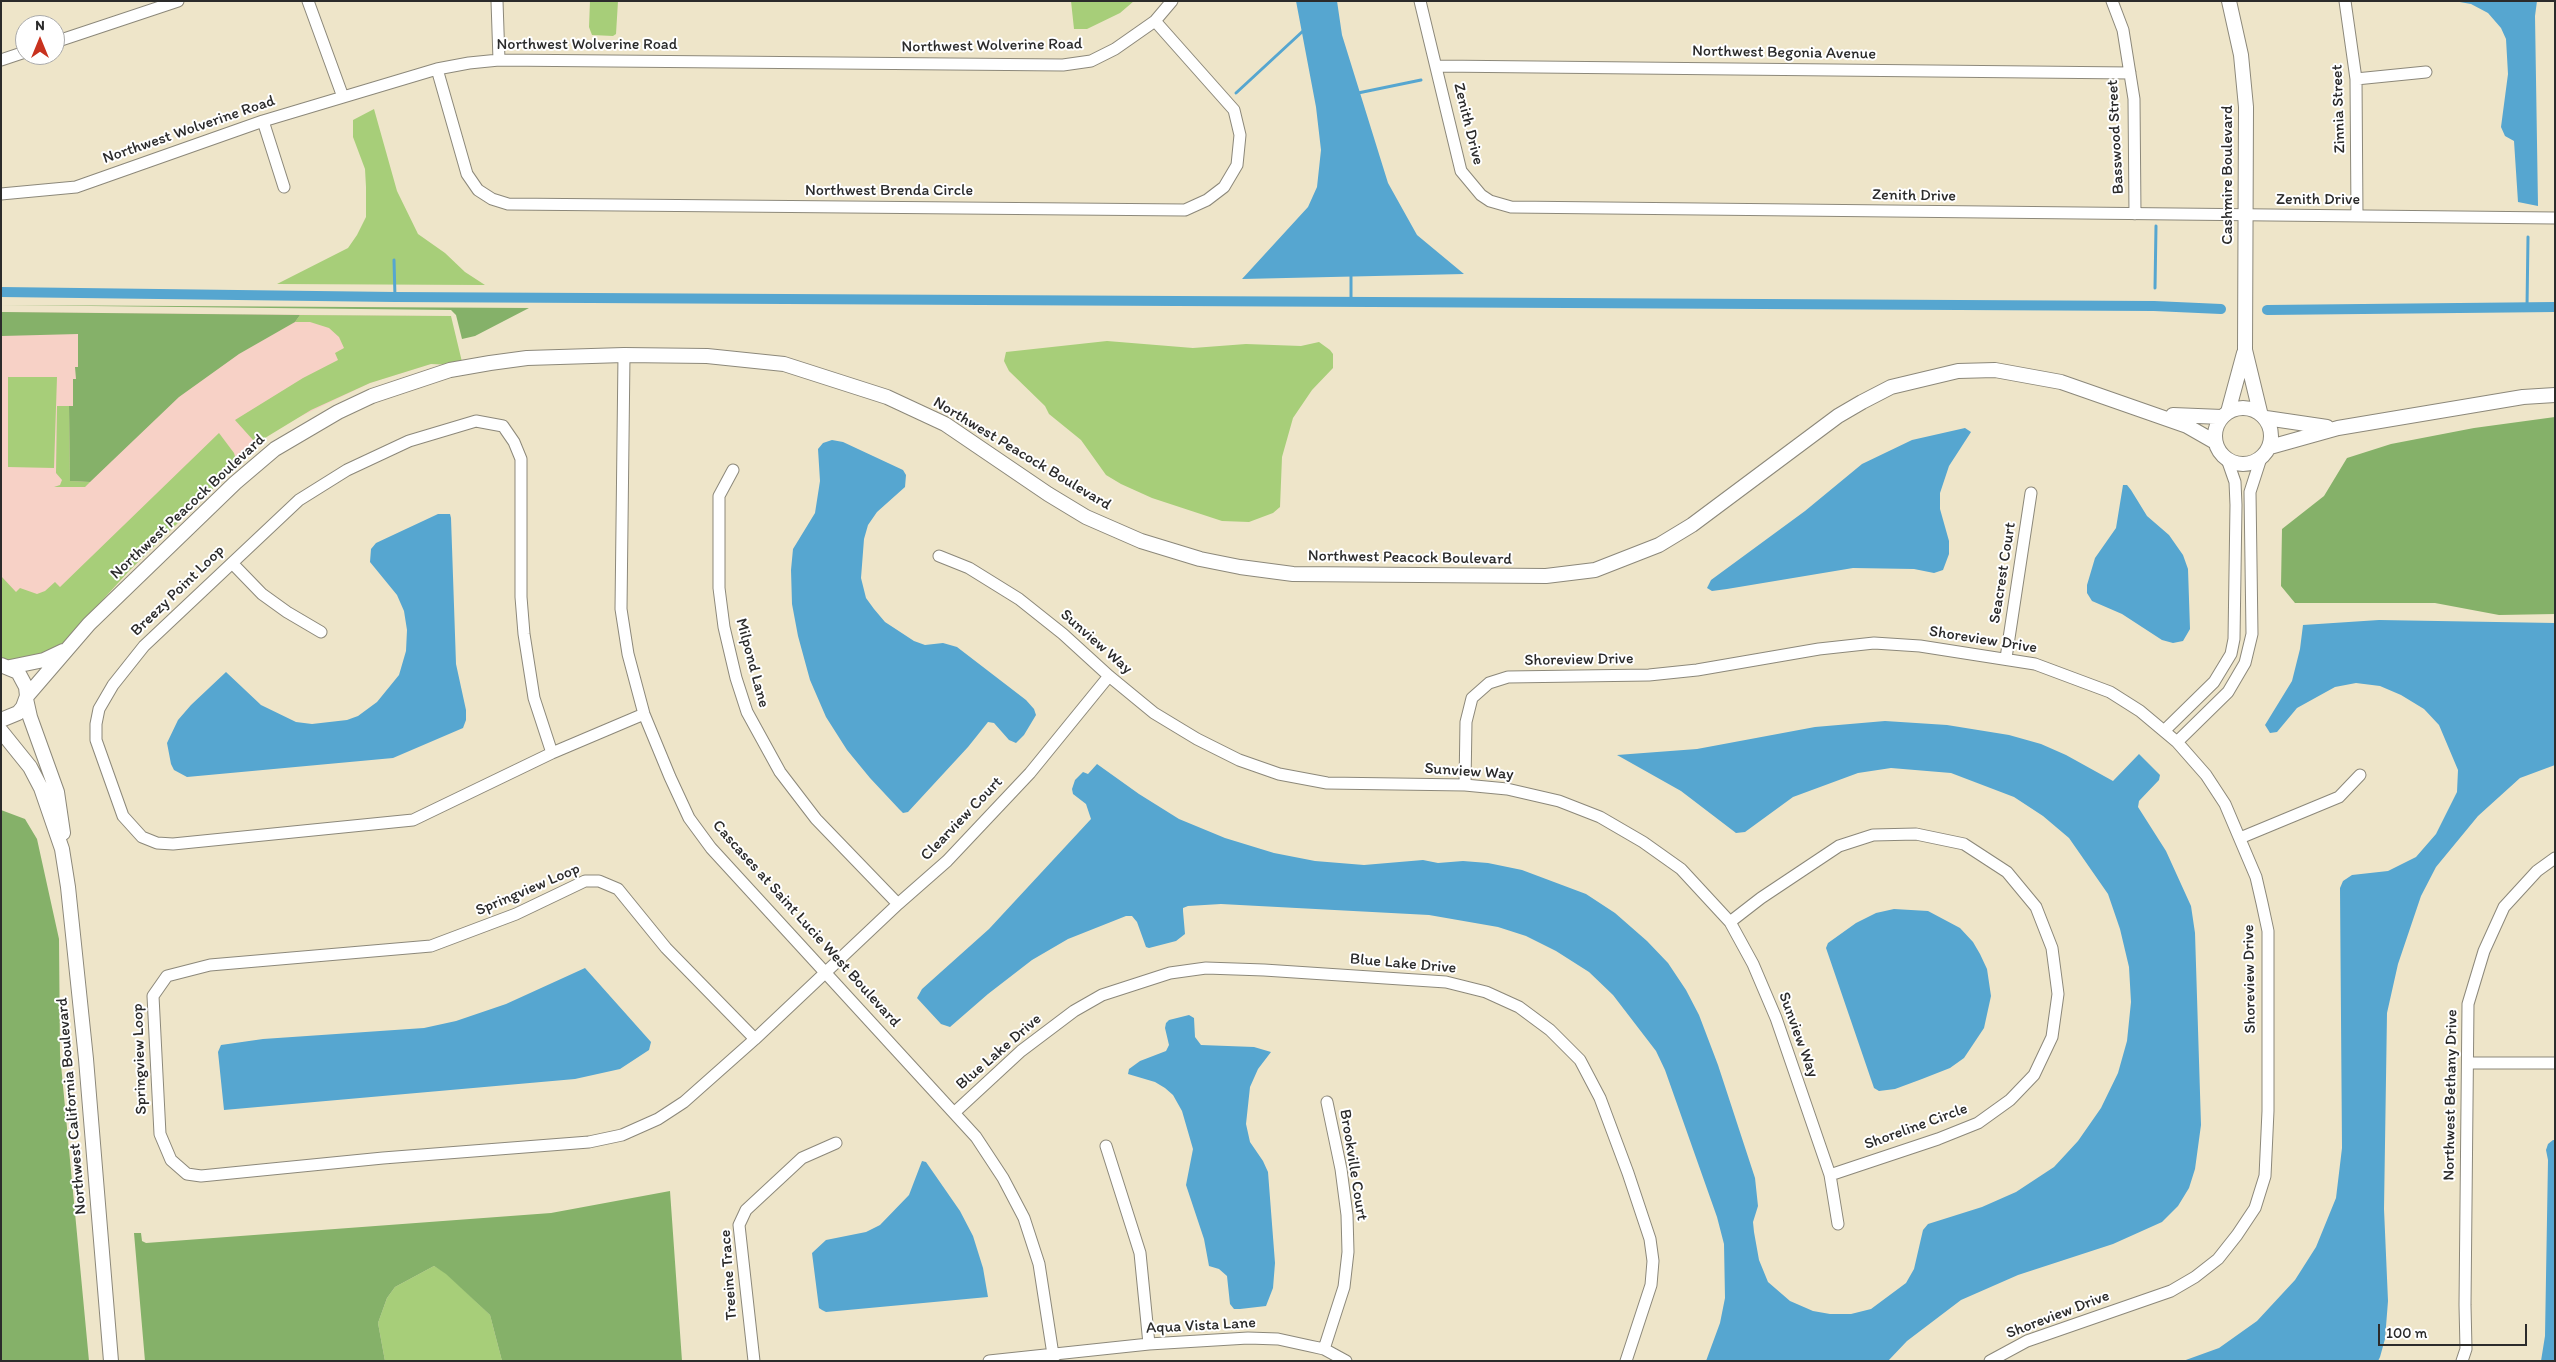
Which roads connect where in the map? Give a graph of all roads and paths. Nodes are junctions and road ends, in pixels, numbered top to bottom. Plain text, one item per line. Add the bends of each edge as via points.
1 (178, 1) edge
2 (308, 1) edge
3 (497, 1) edge
4 (1172, 1) edge
5 (1420, 1) edge
6 (2112, 1) edge
7 (2229, 1) edge
8 (2345, 1) edge
9 (1155, 20) junction
10 (65, 39) edge
11 (15, 55) edge
12 (1, 60) edge
13 (499, 60) junction
14 (1438, 66) junction
15 (437, 69) junction
16 (2426, 72) dead end
17 (2130, 73) junction
18 (2356, 79) junction
19 (343, 97) junction
20 (263, 121) junction
21 (284, 187) dead end
22 (1, 194) edge
23 (2136, 214) junction
24 (2246, 216) junction
25 (2357, 216) junction
26 (2555, 218) edge
27 (2245, 350) junction
28 (624, 354) junction
29 (2555, 395) edge
30 (2150, 412) junction
31 (2225, 414) junction
32 (2263, 415) junction
33 (2338, 428) junction
34 (2215, 442) junction
35 (2266, 453) junction
36 (2227, 459) junction
37 (733, 470) dead end
38 (2031, 493) dead end
39 (939, 556) dead end
40 (2251, 560) junction
41 (2235, 561) junction
42 (232, 563) junction
43 (321, 632) dead end
44 (66, 650) junction
45 (2006, 658) junction
46 (6, 666) edge
47 (1109, 676) junction
48 (26, 697) junction
49 (644, 714) junction
50 (1, 720) edge
51 (2165, 730) junction
52 (1, 731) edge
53 (2177, 742) junction
54 (552, 753) junction
55 (2360, 775) dead end
56 (1465, 785) junction
57 (2240, 838) junction
58 (62, 849) junction
59 (2555, 858) edge
60 (898, 904) junction
61 (1730, 922) junction
62 (826, 972) junction
63 (755, 1039) junction
64 (2468, 1062) junction
65 (2555, 1063) edge
66 (1327, 1102) dead end
67 (955, 1112) junction
68 (836, 1143) dead end
69 (1106, 1146) dead end
70 (1830, 1175) junction
71 (1838, 1224) dead end
72 (1149, 1344) junction
73 (1324, 1350) junction
74 (1054, 1358) edge
75 (111, 1361) edge
76 (754, 1361) edge
77 (988, 1361) edge
78 (1346, 1361) edge
79 (1626, 1361) edge
80 (1990, 1361) edge
81 (2462, 1361) edge

1 - 10 street
2 - 19 street
3 - 13 street
4 - 9 street, Northwest Wolverine Road
5 - 14 street, Zenith Drive
6 - 17 street, Basswood Street via 2123,30
7 - 24 street, Cashmire Boulevard via 2241,55 2246,107
8 - 18 street, Zinnia Street
9 - 13 street, Northwest Wolverine Road via 1091,61 1063,65
9 - 15 street, Northwest Brenda Circle via 1234,110 1240,135 1237,165 1224,188 1185,210 508,204 478,190 467,174
11 - 12 street
13 - 15 street, Northwest Wolverine Road
14 - 17 street, Northwest Begonia Avenue
14 - 23 street, Zenith Drive via 1447,119 1461,171 1477,191 1501,205 1533,209
15 - 19 street, Northwest Wolverine Road
16 - 18 street
17 - 23 street, Basswood Street via 2136,126
18 - 25 street, Zinnia Street
19 - 20 street, Northwest Wolverine Road
20 - 21 street
20 - 22 street, Northwest Wolverine Road via 76,187
23 - 24 street, Zenith Drive
24 - 25 street, Zenith Drive
24 - 27 street, Cashmire Boulevard
25 - 26 street, Zenith Drive
27 - 31 street, Cashmire Boulevard
27 - 32 street, Cashmire Boulevard
28 - 30 street, Northwest Peacock Boulevard via 784,364 837,380 887,397 945,424 1086,517 1141,541 1240,567 1293,574 1546,576 1595,570 1659,545 1692,525 1838,416 1862,402 1892,387 1958,372 1995,370 2028,375 2061,382
28 - 44 street, Northwest Peacock Boulevard via 527,358 450,370 410,382 338,412 281,445 251,468
28 - 49 street, Cascases at Saint Lucie West Boulevard via 621,609 628,654
29 - 33 street via 2524,397
30 - 31 street, Northwest Peacock Boulevard via 2192,418
30 - 34 street, Northwest Peacock Boulevard via 2187,426
31 - 32 street via 2243,407
31 - 34 street via 2215,432
32 - 33 street via 2304,426
32 - 35 street via 2270,426 2272,441
33 - 35 street
34 - 36 street
35 - 36 street via 2246,464
35 - 40 street via 2250,492
36 - 41 street via 2235,482
37 - 60 street, Milpond Lane via 719,496 719,588 724,627 747,712 780,772 816,818
38 - 45 street, Seacrest Court
39 - 47 street, Sunview Way via 969,568 1019,599
40 - 41 street
40 - 53 street via 2252,634 2246,663 2228,692
41 - 51 street via 2231,654 2214,682
42 - 43 street via 262,594
42 - 54 street, Breezy Point Loop via 299,500 347,470 409,441 450,428 476,421 503,426 521,459 524,634 534,698
42 - 54 street, Breezy Point Loop via 144,646 113,684 98,709 96,740 123,816 142,837 157,843 173,844 413,820
44 - 46 street, Northwest Peacock Boulevard via 35,662
44 - 48 street, Northwest Peacock Boulevard
45 - 51 street, Shoreview Drive via 2035,664 2110,692
45 - 56 street, Shoreview Drive via 1874,643 1649,675 1508,677 1489,683 1472,698 1466,722
46 - 48 street, Northwest California Boulevard via 23,679
47 - 56 street, Sunview Way via 1154,713 1197,739 1239,760 1279,774 1326,783
47 - 60 street, Clearview Court via 1030,773 946,861
48 - 50 street, Northwest Peacock Boulevard via 18,713
48 - 58 street, Northwest California Boulevard via 56,792 63,828
49 - 54 street, Breezy Point Loop
49 - 62 street, Cascases at Saint Lucie West Boulevard via 689,818 711,848
51 - 53 street, Shoreview Drive
52 - 58 street, Northwest California Boulevard via 30,767 41,788
53 - 57 street, Shoreview Drive via 2206,775 2225,804
55 - 57 street via 2339,797
56 - 61 street, Sunview Way via 1558,801 1600,817 1643,842 1681,870
57 - 80 street, Shoreview Drive via 2256,877 2268,931 2266,1157 2265,1176 2255,1208 2218,1258 2171,1291 2027,1341
58 - 75 street, Northwest California Boulevard via 86,1059
59 - 64 street, Northwest Bethany Drive via 2537,871 2504,907 2484,951 2468,1004
60 - 62 street, Clearview Court
61 - 70 street, Sunview Way via 1753,964 1776,1018
61 - 70 street, Shoreline Circle via 1839,846 1872,835 1916,834 1964,844 2007,872 2036,908 2052,948 2058,994 2052,1037 2034,1075 2010,1100 1978,1123
62 - 63 street, Springview Loop
62 - 67 street, Cascases at Saint Lucie West Boulevard
63 - 63 street, Springview Loop via 666,948 618,889 599,881 585,881 516,914 431,946 210,965 167,976 153,996 160,1134 171,1160 187,1174 201,1176 588,1142 622,1135 658,1119 684,1102
64 - 65 street
64 - 81 street, Northwest Bethany Drive via 2466,1349
66 - 73 street, Brookville Court via 1341,1169 1348,1252 1344,1287
67 - 74 street, Cascases at Saint Lucie West Boulevard via 1003,1178 1024,1218 1039,1264
67 - 79 street, Blue Lake Drive via 1021,1051 1074,1011 1102,995 1170,973 1206,968 1264,970 1446,982 1486,992 1519,1007 1550,1030 1580,1060 1600,1098 1650,1239 1653,1261 1651,1285
68 - 76 street, Treeine Trace via 802,1158 746,1210 739,1225
69 - 72 street via 1140,1253
70 - 71 street, Sunview Way
72 - 73 street, Aqua Vista Lane via 1278,1339
72 - 74 street, Aqua Vista Lane
73 - 78 street, Aqua Vista Lane
74 - 77 street

